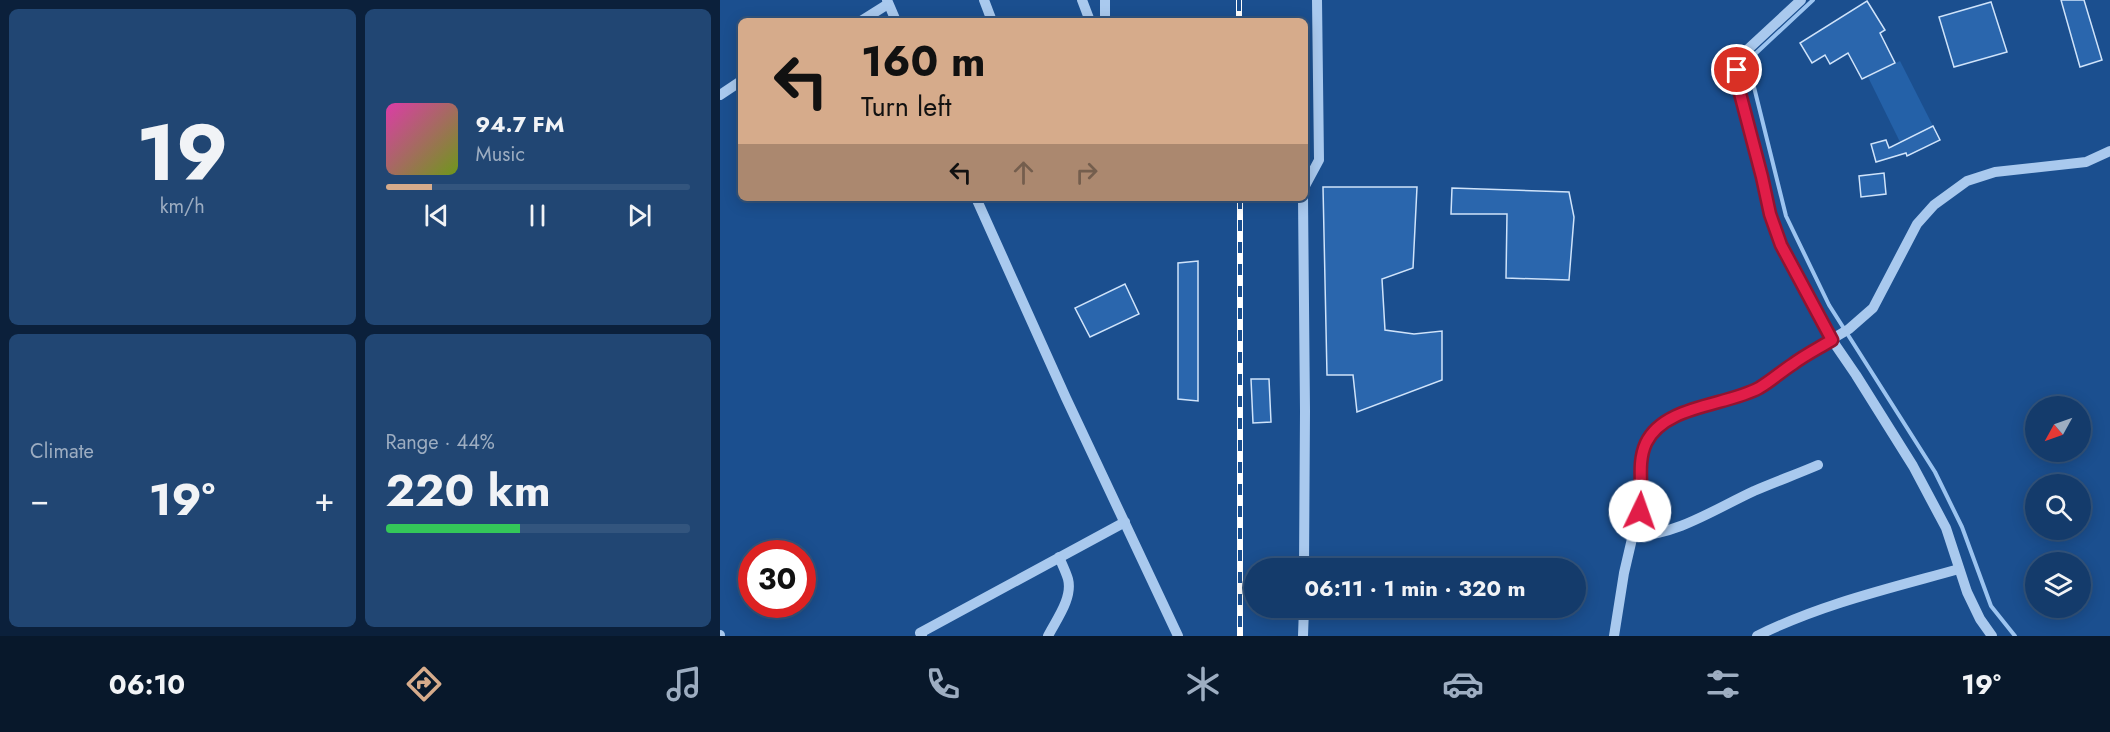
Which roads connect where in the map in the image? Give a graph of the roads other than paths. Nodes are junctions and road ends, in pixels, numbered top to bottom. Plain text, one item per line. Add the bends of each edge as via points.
1 (984, 0) edge
2 (1082, 0) edge
3 (1105, 0) edge
4 (1317, 0) edge
5 (1801, 0) edge
6 (888, 2) edge
7 (865, 18) edge
8 (895, 18) edge
9 (991, 18) edge
10 (1089, 18) edge
11 (1105, 18) edge
12 (738, 83) edge
13 (720, 95) edge
14 (2110, 152) edge
15 (1308, 180) edge
16 (977, 201) edge
17 (1303, 201) edge
18 (1834, 339) junction
19 (1818, 465) dead end
20 (1125, 522) junction
21 (1634, 536) junction
22 (1059, 557) junction
23 (1304, 558) edge
24 (1959, 569) junction
25 (1304, 618) edge
26 (922, 636) edge
27 (1048, 636) edge
28 (1178, 636) edge
29 (1303, 636) edge
30 (1614, 636) edge
31 (1757, 636) edge
32 (1992, 636) edge

1 - 9 street
2 - 10 street
3 - 11 street
4 - 15 street via 1318,160
5 - 18 street via 1745,52 1736,76 1781,245
6 - 7 street
6 - 8 street
12 - 13 street
14 - 18 street via 2086,162 1995,172 1949,193 1917,224 1873,308
16 - 20 street
17 - 23 street
18 - 21 street via 1760,387 1675,417 1653,433 1642,454 1642,496
18 - 24 street via 1913,466 1946,528
19 - 21 street via 1667,532
20 - 22 street
20 - 28 street
21 - 30 street
22 - 26 street via 920,633
22 - 27 street via 1069,590
24 - 31 street via 1831,605
24 - 32 street via 1973,606
25 - 29 street

